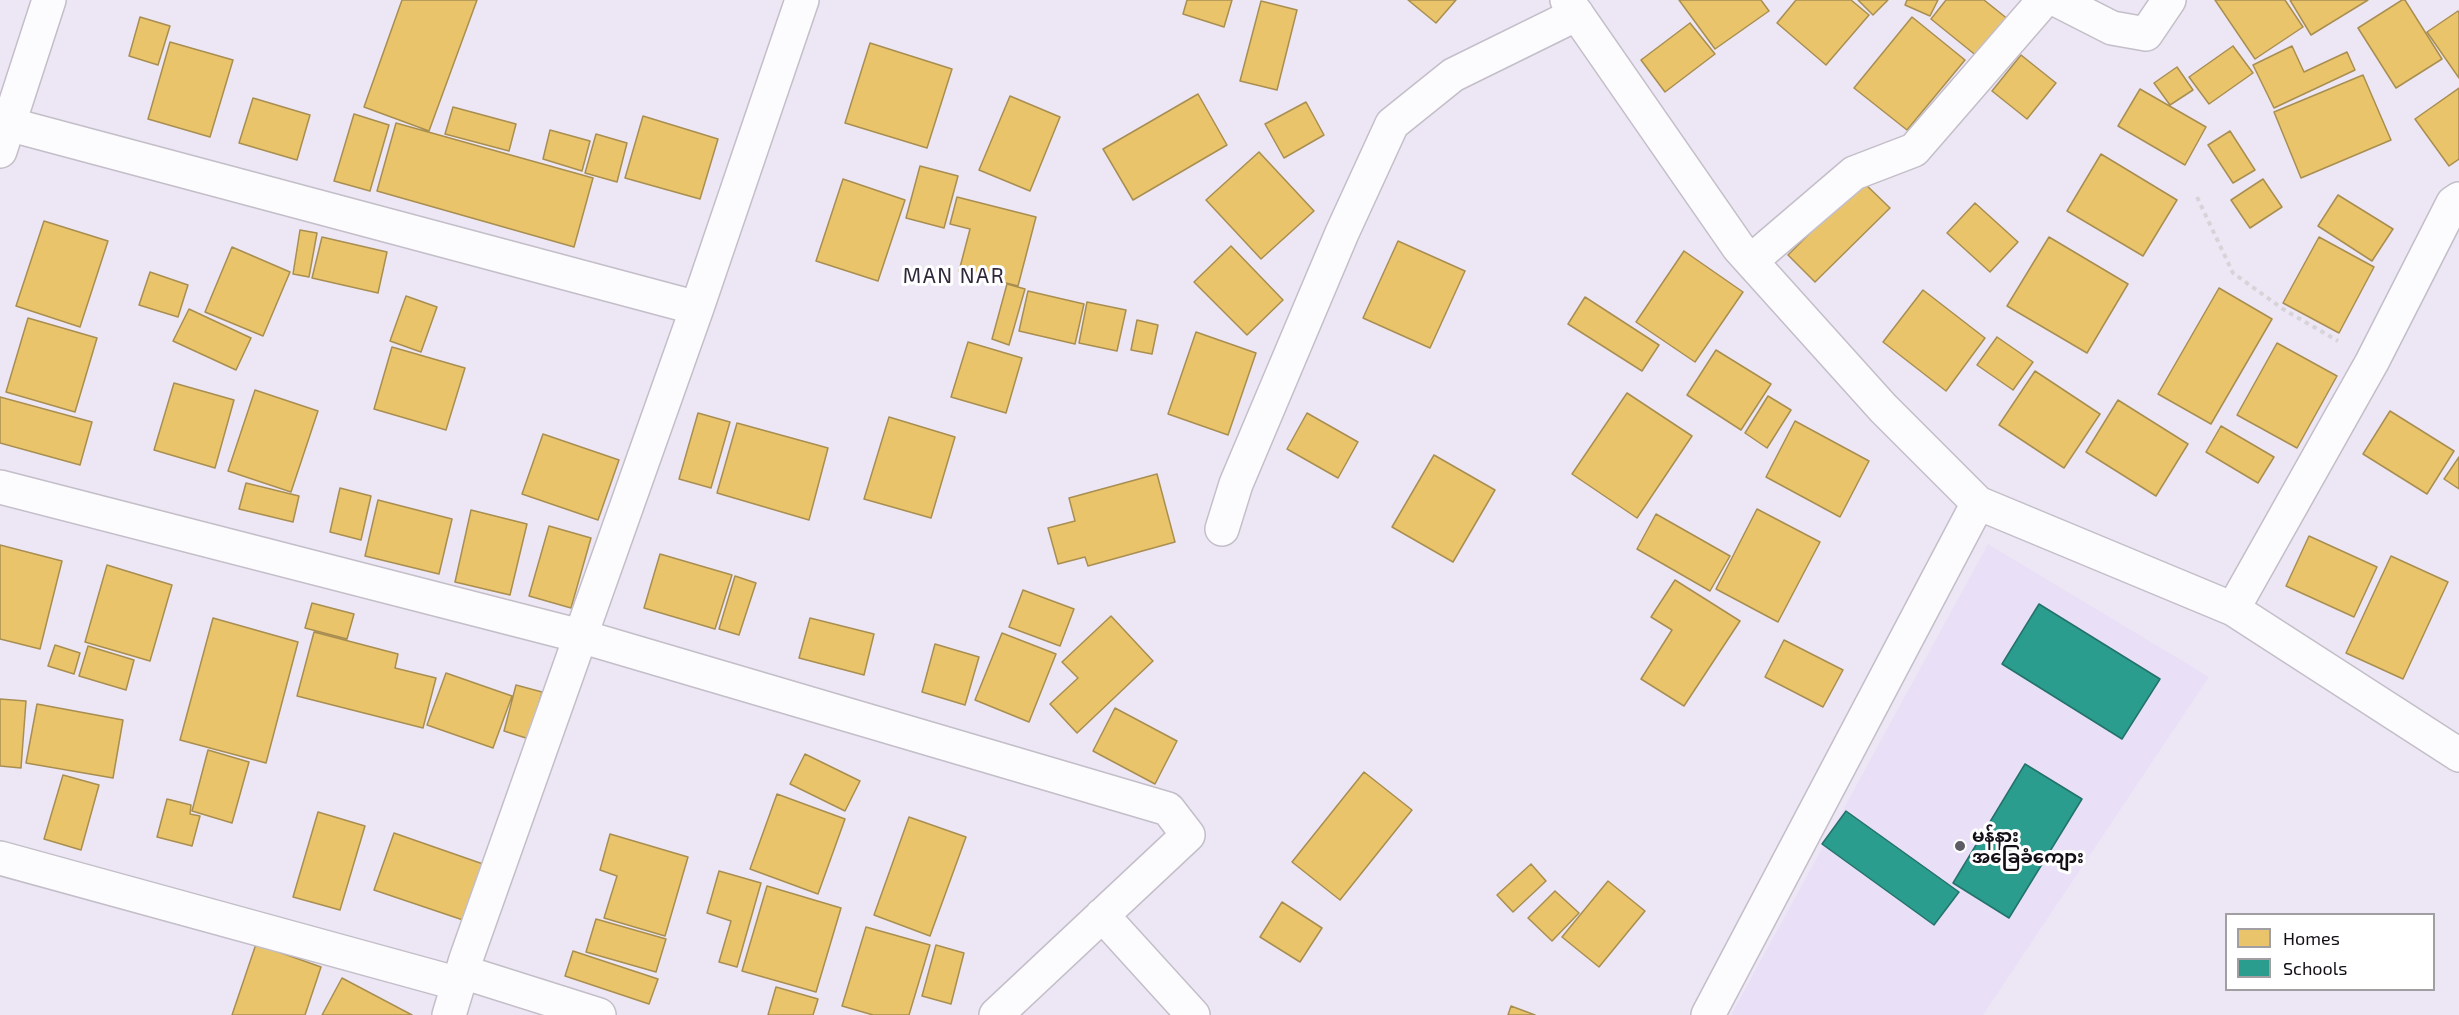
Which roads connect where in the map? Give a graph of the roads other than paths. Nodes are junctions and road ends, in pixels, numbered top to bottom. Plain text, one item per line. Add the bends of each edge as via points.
1 (49, 0) edge
2 (2044, 0) edge
3 (2057, 0) edge
4 (2169, 0) edge
5 (797, 1) edge
6 (1572, 7) edge
7 (4, 137) edge
8 (2459, 199) edge
9 (1751, 261) junction
10 (697, 308) junction
11 (0, 486) edge
12 (1978, 503) junction
13 (1222, 529) dead end
14 (2233, 609) junction
15 (580, 636) junction
16 (2459, 755) edge
17 (0, 858) edge
18 (1102, 915) junction
19 (461, 978) junction
20 (449, 1015) edge
21 (599, 1015) edge
22 (996, 1015) edge
23 (1192, 1015) edge
24 (1708, 1015) edge

1 - 7 street
2 - 9 street via 1914,150 1854,172
3 - 4 street via 2112,28 2146,34
5 - 10 street
6 - 9 street
6 - 13 street via 1453,75 1392,124 1236,484
7 - 10 street
8 - 14 street via 2453,203 2372,362
9 - 12 street via 1883,408
10 - 15 street
11 - 15 street
12 - 14 street
12 - 24 street
14 - 16 street
15 - 18 street via 1168,809 1188,835
15 - 19 street
17 - 19 street
18 - 22 street
18 - 23 street
19 - 20 street
19 - 21 street

